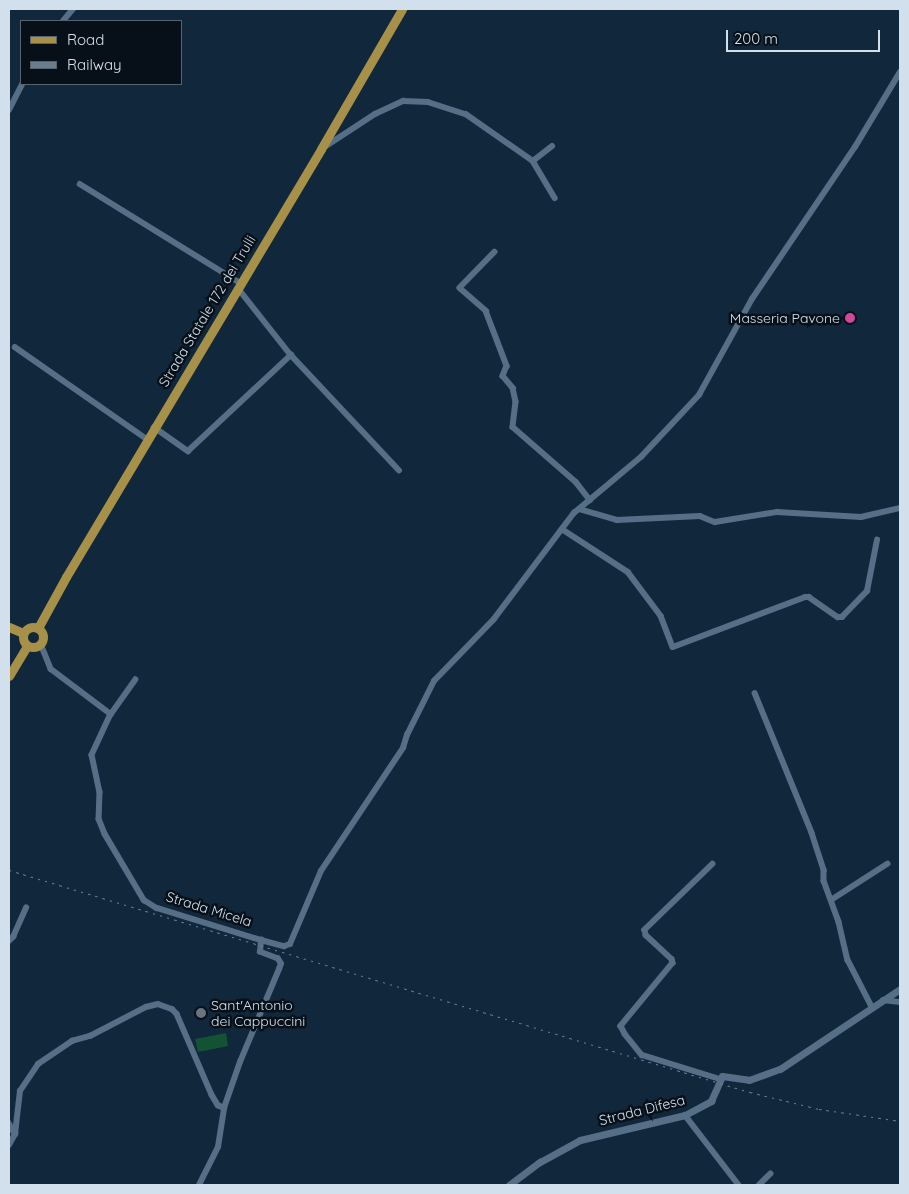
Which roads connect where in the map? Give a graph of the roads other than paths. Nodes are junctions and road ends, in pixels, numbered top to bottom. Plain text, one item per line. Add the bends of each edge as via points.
1 (72, 9) edge
2 (402, 9) edge
3 (64, 20) edge
4 (900, 72) edge
5 (22, 85) edge
6 (9, 110) edge
7 (552, 146) dead end
8 (321, 149) junction
9 (533, 161) junction
10 (80, 184) dead end
11 (555, 198) dead end
12 (495, 252) dead end
13 (239, 285) junction
14 (15, 348) dead end
15 (291, 355) junction
16 (154, 427) junction
17 (147, 439) junction
18 (399, 470) dead end
19 (590, 500) junction
20 (900, 508) edge
21 (579, 509) junction
22 (562, 529) junction
23 (877, 540) dead end
24 (9, 627) edge
25 (38, 628) junction
26 (23, 633) junction
27 (41, 644) junction
28 (27, 646) junction
29 (9, 676) edge
30 (136, 680) dead end
31 (755, 693) dead end
32 (111, 714) junction
33 (713, 864) dead end
34 (887, 864) dead end
35 (831, 900) junction
36 (26, 908) dead end
37 (9, 940) edge
38 (261, 940) junction
39 (900, 990) edge
40 (883, 1000) junction
41 (900, 1002) edge
42 (872, 1007) junction
43 (720, 1079) junction
44 (224, 1108) junction
45 (685, 1115) junction
46 (9, 1123) edge
47 (15, 1134) junction
48 (9, 1145) edge
49 (770, 1174) dead end
50 (199, 1185) edge
51 (509, 1185) edge
52 (739, 1185) edge
53 (760, 1185) edge

1 - 3 street
2 - 8 main road, Strada Statale 172 dei Trulli
4 - 19 street via 855,147 752,299 699,395 641,457
5 - 6 street
7 - 9 street
8 - 9 street via 375,114 403,101 428,102 466,114
8 - 13 main road, Strada Statale 172 dei Trulli
9 - 11 street
10 - 13 street
12 - 19 street via 460,288 486,310 508,366 503,376 513,388 516,402 513,427 576,482
13 - 15 street
13 - 16 main road, Strada Statale 172 dei Trulli
14 - 17 street
15 - 16 street via 188,451
15 - 18 street
16 - 17 main road, Strada Statale 172 dei Trulli
17 - 25 main road, Strada Statale 172 dei Trulli
19 - 21 street
20 - 21 street via 861,517 777,512 715,522 700,516 617,520
21 - 22 street
22 - 23 street via 628,572 660,616 673,647 805,597 842,617 867,591
22 - 38 street, Strada Micela via 494,619 434,680 403,748 321,871 290,944 284,946
24 - 26 main road
25 - 26 main road via 30,627
25 - 27 main road via 43,634
26 - 28 main road
27 - 28 main road
27 - 32 street via 51,669
28 - 29 main road
30 - 32 street, Strada Micela
31 - 35 street via 812,833
32 - 38 street, Strada Micela via 92,755 100,792 99,819 139,892 157,908
33 - 43 street via 645,930 673,963 621,1026 642,1054
34 - 35 street
35 - 42 street via 848,960
36 - 37 street
38 - 44 street via 260,952 278,959 281,964
39 - 40 street
40 - 41 street
40 - 42 street
42 - 43 street via 780,1069 749,1080 723,1076
43 - 45 street, Strada Difesa via 711,1101
44 - 47 street via 212,1095 177,1014 158,1004 146,1006 90,1036 72,1041 38,1064 20,1091
44 - 50 street via 218,1147
45 - 51 street, Strada Difesa via 580,1140 540,1162
45 - 52 street
46 - 47 street
47 - 48 street
49 - 53 street

